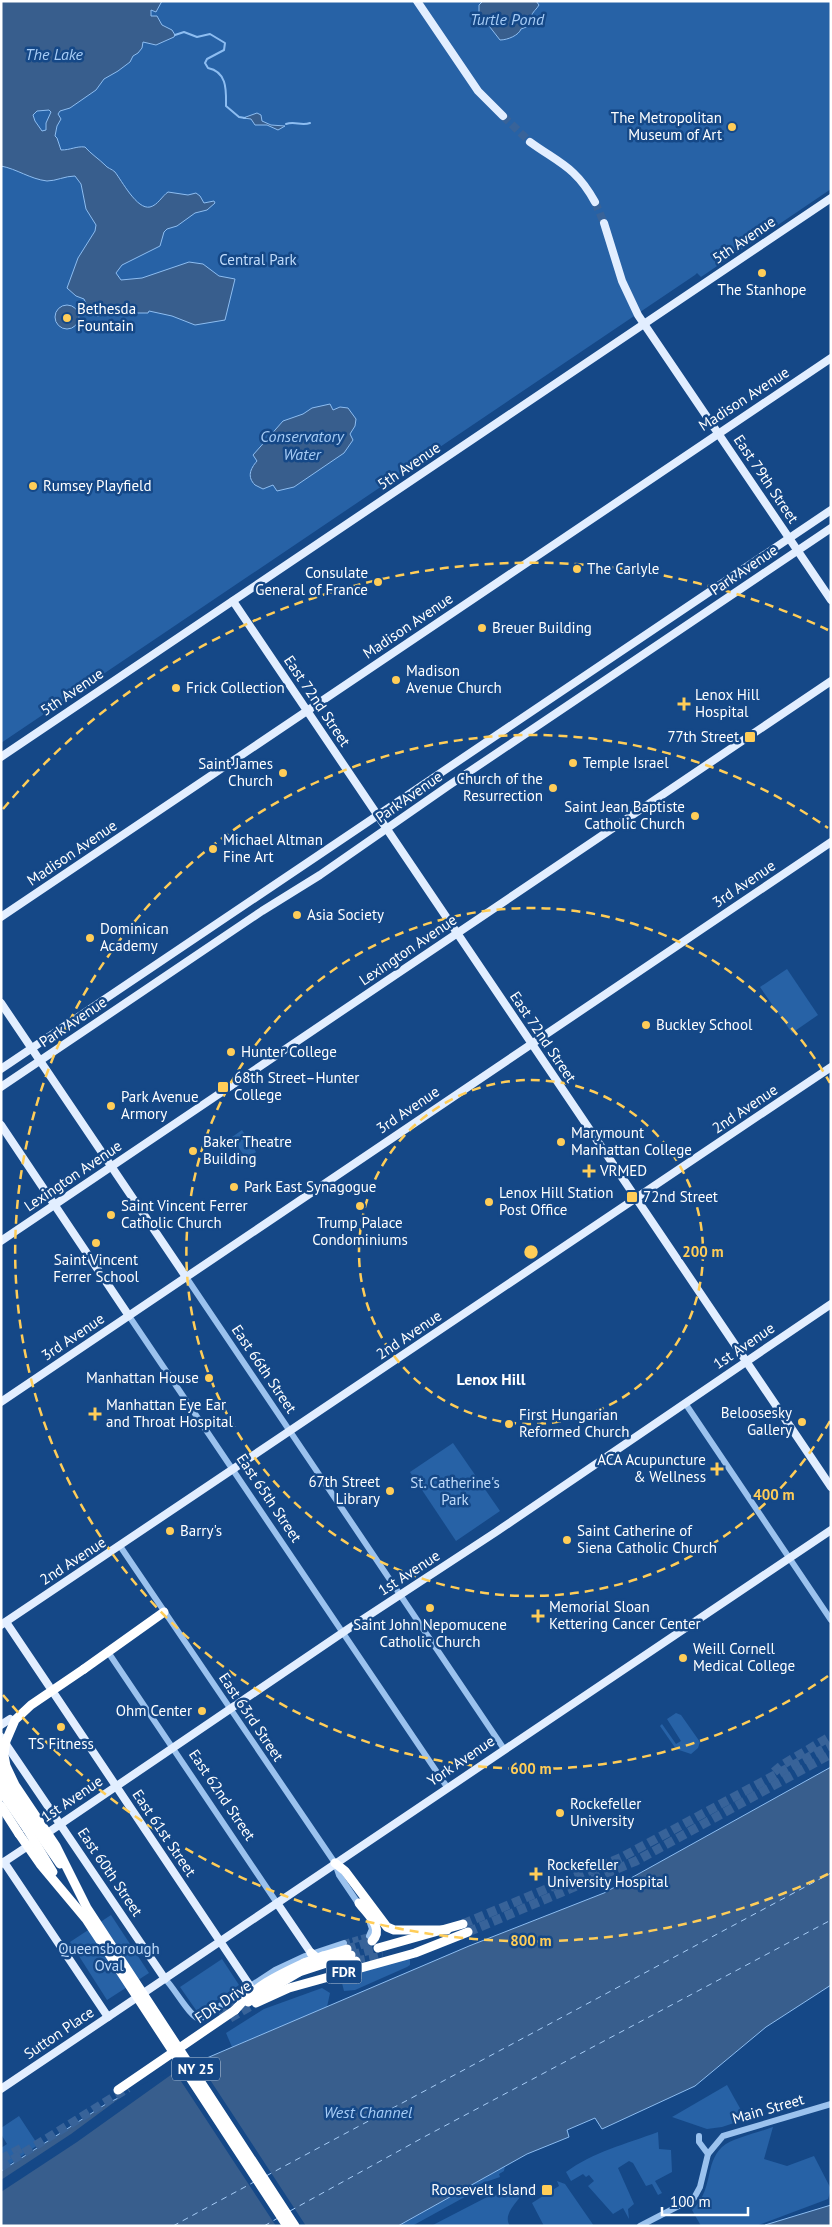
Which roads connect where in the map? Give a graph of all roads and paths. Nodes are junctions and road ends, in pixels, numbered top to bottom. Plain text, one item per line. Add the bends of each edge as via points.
1 (417, 1) edge
2 (503, 116) tunnel mouth
3 (530, 142) tunnel mouth
4 (831, 198) edge
5 (595, 202) tunnel mouth
6 (604, 223) tunnel mouth
7 (644, 324) junction
8 (831, 358) edge
9 (718, 432) junction
10 (831, 510) edge
11 (831, 528) edge
12 (789, 538) junction
13 (798, 550) junction
14 (831, 600) edge
15 (233, 601) junction
16 (831, 682) edge
17 (307, 711) junction
18 (1, 757) edge
19 (378, 815) junction
20 (387, 829) junction
21 (831, 842) edge
22 (1, 917) edge
23 (457, 933) junction
24 (1, 1003) edge
25 (532, 1044) junction
26 (32, 1048) junction
27 (40, 1061) junction
28 (831, 1066) edge
29 (1, 1069) edge
30 (1, 1087) edge
31 (1, 1125) edge
32 (111, 1166) junction
33 (635, 1197) junction
34 (54, 1204) junction
35 (1, 1241) edge
36 (186, 1277) junction
37 (831, 1304) edge
38 (129, 1316) junction
39 (745, 1362) junction
40 (1, 1402) edge
41 (685, 1403) junction
42 (290, 1432) junction
43 (233, 1470) junction
44 (831, 1488) edge
45 (831, 1530) edge
46 (120, 1546) junction
47 (789, 1558) junction
48 (400, 1595) junction
49 (164, 1612) junction
50 (831, 1620) edge
51 (4, 1624) edge
52 (343, 1633) junction
53 (108, 1652) junction
54 (49, 1686) dead end
55 (55, 1695) dead end
56 (231, 1710) junction
57 (10, 1719) dead end
58 (1, 1725) edge
59 (1, 1737) edge
60 (174, 1748) junction
61 (504, 1749) junction
62 (1, 1768) edge
63 (1, 1778) edge
64 (116, 1786) junction
65 (448, 1787) junction
66 (1, 1791) edge
67 (1, 1806) edge
68 (61, 1824) junction
69 (32, 1826) junction
70 (3, 1863) edge
71 (335, 1863) junction
72 (277, 1903) junction
73 (359, 1903) joint
74 (447, 1930) junction
75 (221, 1941) junction
76 (376, 1945) junction
77 (434, 1945) junction
78 (349, 1952) junction
79 (311, 1953) junction
80 (164, 1979) junction
81 (271, 1983) junction
82 (250, 1986) junction
83 (240, 1996) tunnel mouth
84 (256, 2003) tunnel mouth
85 (108, 2017) junction
86 (198, 2019) joint
87 (1, 2089) edge
88 (118, 2090) tunnel mouth
89 (831, 2104) edge
90 (698, 2136) dead end
91 (708, 2154) junction
92 (285, 2226) edge
93 (297, 2226) edge
94 (640, 2226) edge

1 - 2 main road via 474,86
3 - 5 main road via 572,170
4 - 7 main road, 5th Avenue
6 - 7 main road, East 79th Street via 622,281
7 - 9 main road, East 79th Street
7 - 15 main road, 5th Avenue
8 - 9 main road, Madison Avenue
9 - 12 main road, East 79th Street
9 - 17 main road, Madison Avenue
10 - 12 main road, Park Avenue
11 - 13 main road, Park Avenue
12 - 13 main road, East 79th Street
12 - 19 main road, Park Avenue
13 - 14 main road, East 79th Street
13 - 20 main road, Park Avenue
15 - 17 main road, East 72nd Street
15 - 18 main road, 5th Avenue
16 - 23 main road, Lexington Avenue
17 - 19 main road, East 72nd Street
17 - 22 main road, Madison Avenue
19 - 20 main road, East 72nd Street
19 - 26 main road, Park Avenue
20 - 23 main road, East 72nd Street
20 - 27 main road, Park Avenue
21 - 25 main road, 3rd Avenue
23 - 25 main road, East 72nd Street
23 - 32 main road, Lexington Avenue
24 - 26 main road, East 66th Street
25 - 33 main road, East 72nd Street
25 - 36 main road, 3rd Avenue
26 - 27 main road, East 66th Street
26 - 29 main road, Park Avenue
27 - 30 main road, Park Avenue
27 - 32 main road, East 66th Street
28 - 33 main road, 2nd Avenue
31 - 34 main road, East 65th Street
32 - 34 main road, Lexington Avenue
32 - 36 main road, East 66th Street
33 - 39 main road, East 72nd Street
33 - 42 main road, 2nd Avenue
34 - 35 main road, Lexington Avenue
34 - 38 main road, East 65th Street
36 - 38 main road, 3rd Avenue
36 - 42 street, East 66th Street
37 - 39 main road, 1st Avenue
38 - 40 main road, 3rd Avenue
38 - 43 street, East 65th Street
39 - 41 main road, 1st Avenue
39 - 44 main road, East 72nd Street
41 - 47 street
41 - 48 main road, 1st Avenue
42 - 43 main road, 2nd Avenue
42 - 48 street, East 66th Street
43 - 46 main road, 2nd Avenue
43 - 52 street, East 65th Street
45 - 47 main road, York Avenue
46 - 49 street, East 63rd Street
46 - 51 main road, 2nd Avenue
47 - 50 street
47 - 61 main road, York Avenue
48 - 52 main road, 1st Avenue
48 - 61 street, East 66th Street
49 - 53 highway
49 - 56 street, East 63rd Street
51 - 54 main road
52 - 56 main road, 1st Avenue
52 - 65 street, East 65th Street
53 - 60 street, East 62nd Street
53 - 93 highway, bridge via 31,1705 15,1720 6,1741 6,1766 56,1846 87,1908
55 - 64 main road, East 61st Street
56 - 60 main road, 1st Avenue
56 - 71 street, East 63rd Street
57 - 58 main road
59 - 68 main road, East 60th Street
60 - 64 main road, 1st Avenue
60 - 72 street, East 62nd Street
61 - 65 main road, York Avenue
62 - 69 highway
63 - 69 highway, NY 25
64 - 68 main road, 1st Avenue
64 - 75 main road, East 61st Street
65 - 71 main road, York Avenue
66 - 69 highway, NY 25
67 - 92 highway, bridge via 40,1864 86,1919
68 - 70 main road, 1st Avenue
68 - 80 main road, East 60th Street
69 - 92 highway, NY 25, bridge via 83,1920
69 - 93 highway, NY 25, bridge via 93,1913
70 - 85 main road
71 - 72 main road, York Avenue
71 - 73 street, East 63rd Street via 339,1875
71 - 74 highway via 346,1871 388,1928
72 - 75 main road, York Avenue
72 - 79 main road, East 62nd Street
73 - 76 highway via 377,1928
74 - 76 highway, FDR Drive / FDR
74 - 77 highway, FDR Drive / FDR via 466,1928
75 - 80 main road, York Avenue
75 - 82 main road, East 61st Street
76 - 77 highway
77 - 84 highway, FDR Drive / FDR via 299,1985
78 - 79 street, FDR Drive
78 - 79 highway via 335,1964
78 - 81 highway, FDR Drive / FDR, bridge
78 - 81 highway, bridge via 304,1963
79 - 82 street, FDR Drive
80 - 85 main road, York Avenue
80 - 86 street, East 60th Street
81 - 88 highway, FDR Drive, bridge via 248,1994 235,2010
82 - 83 highway
82 - 86 street, FDR Drive
85 - 87 main road, Sutton Place
89 - 91 street, Main Street via 723,2136
90 - 91 street
91 - 94 street, Main Street via 694,2198

